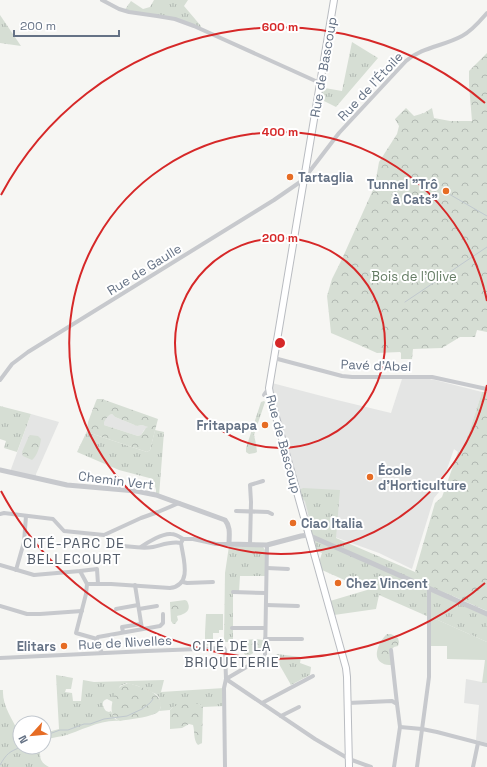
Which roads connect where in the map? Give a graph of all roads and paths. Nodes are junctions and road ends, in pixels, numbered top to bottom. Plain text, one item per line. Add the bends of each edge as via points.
1 (102, 0) edge
2 (334, 0) edge
3 (487, 13) edge
4 (320, 82) junction
5 (303, 180) junction
6 (274, 358) junction
7 (0, 380) edge
8 (269, 388) junction
9 (487, 389) edge
10 (264, 395) dead end
11 (0, 470) edge
12 (263, 481) dead end
13 (179, 503) junction
14 (236, 511) dead end
15 (251, 512) junction
16 (0, 514) edge
17 (272, 514) dead end
18 (26, 516) junction
19 (308, 535) junction
20 (182, 541) junction
21 (229, 544) junction
22 (250, 545) junction
23 (267, 545) junction
24 (124, 546) dead end
25 (141, 547) junction
26 (0, 565) edge
27 (267, 568) junction
28 (288, 568) dead end
29 (16, 570) junction
30 (80, 571) junction
31 (183, 582) junction
32 (213, 582) dead end
33 (87, 584) junction
34 (98, 584) junction
35 (135, 585) junction
36 (429, 588) junction
37 (233, 592) dead end
38 (266, 593) junction
39 (266, 605) junction
40 (0, 606) edge
41 (157, 606) dead end
42 (298, 606) dead end
43 (138, 607) junction
44 (116, 609) dead end
45 (82, 611) junction
46 (163, 614) dead end
47 (487, 614) edge
48 (141, 626) junction
49 (232, 628) dead end
50 (265, 628) junction
51 (97, 639) junction
52 (265, 639) junction
53 (302, 640) dead end
54 (391, 650) dead end
55 (102, 653) junction
56 (0, 658) edge
57 (313, 676) dead end
58 (226, 679) junction
59 (262, 703) junction
60 (348, 703) junction
61 (397, 704) junction
62 (299, 707) dead end
63 (281, 716) junction
64 (400, 727) junction
65 (422, 729) junction
66 (478, 743) junction
67 (487, 745) edge
68 (349, 759) junction
69 (225, 767) edge
70 (349, 767) edge
71 (371, 767) edge
72 (394, 767) edge
73 (418, 767) edge
74 (473, 767) edge

1 - 4 street via 129,12 189,24
2 - 4 main road, Rue de Bascoup
3 - 5 street, Rue de l'Étoile via 464,35 418,52 406,61 340,133
4 - 5 main road, Rue de Bascoup
5 - 6 main road, Rue de Bascoup
5 - 7 street, Rue de Gaulle via 28,352 12,364
6 - 8 main road, Rue de Bascoup
6 - 9 street, Pavé d'Abel via 342,376 432,376
8 - 10 street
8 - 19 main road, Rue de Bascoup
11 - 13 street, Chemin Vert via 67,485 142,492
12 - 15 street via 250,485
13 - 18 street via 104,535 64,531 53,519
13 - 21 street, Chemin Vert via 226,521 229,528
14 - 15 street
15 - 17 street
15 - 22 street
16 - 18 street
18 - 29 street via 24,542
19 - 23 street
19 - 36 street
19 - 60 main road, Rue de Bascoup via 346,668
20 - 21 street via 193,539
20 - 25 street
20 - 25 street via 176,534 171,533
20 - 31 street via 185,573
21 - 22 street
22 - 23 street
23 - 27 street
24 - 25 street
26 - 29 street
27 - 28 street
27 - 38 street
29 - 30 street via 34,575
30 - 33 street
30 - 34 street via 97,570
31 - 32 street
31 - 35 street via 170,588
33 - 34 street
33 - 45 street
34 - 35 street
35 - 43 street
36 - 47 street
36 - 65 street via 429,677
37 - 38 street
38 - 39 street
39 - 42 street
39 - 50 street
40 - 45 street via 27,614
41 - 43 street
43 - 44 street
43 - 48 street
45 - 51 street via 76,633
46 - 48 street via 162,625
48 - 51 street via 122,627 123,632
49 - 50 street
50 - 52 street
51 - 55 street
52 - 53 street
52 - 58 street via 265,656
54 - 61 street
55 - 56 street, Rue de Nivelles
55 - 58 street, Rue de Nivelles via 224,648
57 - 59 street
58 - 59 street
58 - 69 street
59 - 63 street
60 - 61 street via 392,701
60 - 68 main road, Rue de Bascoup
61 - 64 street
62 - 63 street
63 - 68 street
64 - 65 street
64 - 72 street
65 - 66 street
65 - 73 street
66 - 67 street
66 - 74 street
68 - 70 main road, Rue de Bascoup
68 - 71 street

